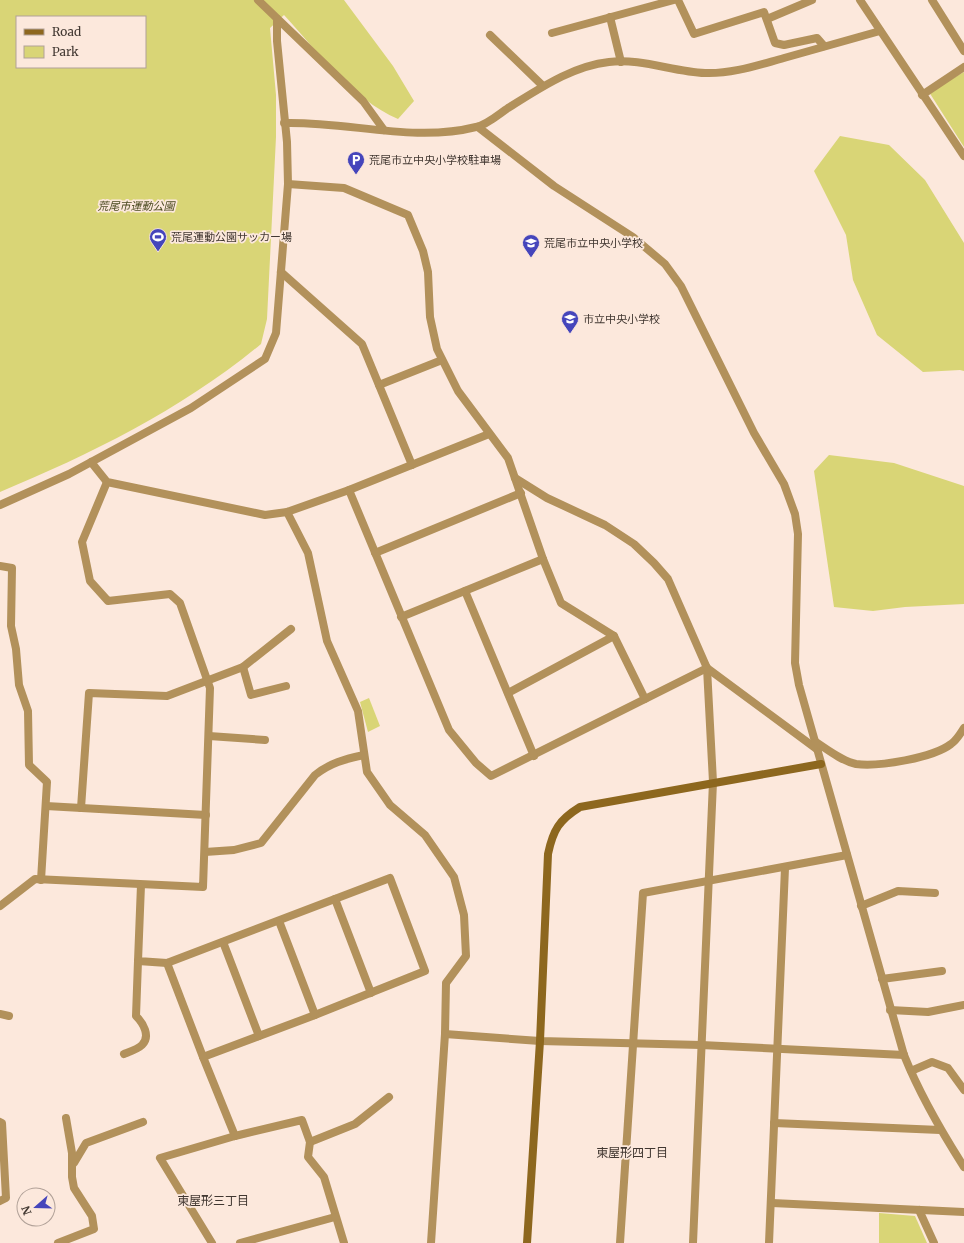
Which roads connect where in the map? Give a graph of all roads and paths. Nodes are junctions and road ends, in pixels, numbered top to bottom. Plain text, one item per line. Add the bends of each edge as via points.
1 (258, 0) edge
2 (674, 0) edge
3 (678, 0) edge
4 (812, 0) edge
5 (860, 0) edge
6 (932, 0) edge
7 (610, 18) junction
8 (277, 19) junction
9 (767, 19) junction
10 (880, 31) junction
11 (552, 33) dead end
12 (490, 36) dead end
13 (824, 46) junction
14 (964, 51) edge
15 (621, 62) junction
16 (964, 67) edge
17 (543, 86) junction
18 (922, 95) junction
19 (284, 123) junction
20 (478, 127) junction
21 (384, 130) junction
22 (964, 156) edge
23 (288, 184) junction
24 (281, 272) junction
25 (442, 360) junction
26 (379, 385) junction
27 (489, 434) junction
28 (91, 462) junction
29 (412, 465) junction
30 (515, 478) junction
31 (107, 482) junction
32 (349, 490) junction
33 (521, 493) junction
34 (0, 505) edge
35 (287, 512) junction
36 (375, 553) junction
37 (543, 559) junction
38 (0, 566) edge
39 (465, 591) junction
40 (401, 617) junction
41 (290, 629) dead end
42 (614, 636) junction
43 (243, 667) junction
44 (707, 668) junction
45 (207, 679) junction
46 (286, 686) dead end
47 (508, 693) junction
48 (645, 699) junction
49 (964, 728) edge
50 (209, 736) junction
51 (265, 740) dead end
52 (817, 746) junction
53 (364, 755) junction
54 (534, 756) junction
55 (821, 764) junction
56 (712, 782) junction
57 (46, 806) junction
58 (81, 808) junction
59 (206, 815) junction
60 (205, 852) junction
61 (847, 855) junction
62 (785, 868) junction
63 (41, 880) junction
64 (709, 880) junction
65 (142, 885) junction
66 (935, 893) dead end
67 (335, 899) junction
68 (0, 906) edge
69 (861, 906) junction
70 (279, 921) junction
71 (223, 942) junction
72 (138, 961) junction
73 (167, 963) junction
74 (942, 971) dead end
75 (882, 979) junction
76 (371, 993) junction
77 (964, 1005) edge
78 (890, 1010) junction
79 (0, 1014) edge
80 (9, 1016) dead end
81 (315, 1016) junction
82 (445, 1034) junction
83 (259, 1036) junction
84 (540, 1041) junction
85 (632, 1042) junction
86 (701, 1045) junction
87 (776, 1049) junction
88 (124, 1054) dead end
89 (904, 1055) junction
90 (203, 1057) junction
91 (911, 1072) junction
92 (964, 1090) edge
93 (389, 1097) dead end
94 (66, 1118) dead end
95 (0, 1122) edge
96 (143, 1122) dead end
97 (774, 1123) junction
98 (940, 1130) junction
99 (235, 1136) junction
100 (310, 1142) junction
101 (72, 1166) junction
102 (964, 1167) edge
103 (0, 1201) edge
104 (772, 1203) junction
105 (919, 1210) junction
106 (964, 1212) edge
107 (335, 1217) junction
108 (58, 1243) edge
109 (212, 1243) edge
110 (240, 1243) edge
111 (344, 1243) edge
112 (431, 1243) edge
113 (527, 1243) edge
114 (620, 1243) edge
115 (692, 1243) edge
116 (769, 1243) edge
117 (934, 1243) edge

1 - 8 street
2 - 7 street
3 - 9 street via 694,34 764,12
4 - 9 street
5 - 10 street
6 - 14 street
7 - 11 street
7 - 15 street
8 - 19 street
8 - 21 street via 363,101
9 - 13 street via 775,43 784,45 817,38
10 - 13 street
10 - 18 street
12 - 17 street
13 - 15 street via 733,72 704,73 654,64
15 - 17 street via 611,61 588,66
16 - 18 street
17 - 20 street
18 - 22 street
19 - 21 street
19 - 23 street
20 - 21 street via 418,134
20 - 52 street via 554,186 633,237 665,264 681,286 754,433 784,484 795,514 799,561 795,663
23 - 24 street
23 - 25 street via 344,188 408,215 423,251 428,272 430,317
24 - 26 street via 362,344
24 - 28 street via 276,333 264,359 191,408
25 - 26 street
25 - 27 street via 458,391
26 - 29 street
27 - 29 street
27 - 30 street via 508,458
28 - 31 street
28 - 34 street
29 - 32 street
30 - 33 street
30 - 44 street via 547,498 605,525 634,544 654,563 668,579
31 - 35 street via 265,515
31 - 45 street via 82,542 90,580 108,601 170,594 180,603
32 - 35 street
32 - 36 street
33 - 36 street
33 - 37 street
35 - 53 street via 308,553 327,641 358,710
36 - 40 street
37 - 39 street
37 - 42 street via 561,603
38 - 57 street via 12,568 11,626 19,685 28,711 30,765 47,782
39 - 40 street
39 - 47 street
40 - 54 street via 449,730 476,763 491,776
41 - 43 street
42 - 47 street
42 - 48 street
43 - 45 street
43 - 46 street via 251,695
44 - 48 street
44 - 52 street
44 - 56 street
45 - 50 street via 210,688
45 - 58 street via 167,696 89,693
47 - 54 street
48 - 54 street
49 - 52 street via 950,745 940,750 916,758 877,765 855,764
50 - 51 street
50 - 59 street
52 - 55 street
53 - 60 street via 325,767 261,843 234,850
53 - 82 street via 368,772 390,805 425,835 454,877 464,915 466,956 446,983
55 - 56 street
55 - 61 street
56 - 64 street
56 - 84 street via 580,807 566,816 555,829 548,854
57 - 58 street
57 - 63 street
58 - 59 street
59 - 60 street
60 - 65 street via 203,887
61 - 62 street
61 - 69 street
62 - 64 street
62 - 87 street
63 - 65 street
63 - 68 street via 35,879
64 - 85 street via 643,892
64 - 86 street
65 - 72 street
66 - 69 street via 898,891
67 - 70 street
67 - 76 street
67 - 76 street via 390,878 426,971
69 - 75 street
70 - 71 street
70 - 81 street
71 - 73 street
71 - 83 street
72 - 73 street
72 - 88 street via 136,1016 142,1022 146,1039 142,1046
73 - 90 street
74 - 75 street
75 - 78 street
76 - 81 street
77 - 78 street via 928,1012
78 - 89 street
79 - 80 street
81 - 83 street
82 - 84 street
82 - 112 street
83 - 90 street
84 - 85 street
84 - 113 street
85 - 86 street
85 - 114 street
86 - 87 street
86 - 115 street
87 - 89 street
87 - 97 street
89 - 91 street
90 - 99 street
91 - 92 street via 932,1062 948,1068
91 - 98 street
93 - 100 street via 355,1124
94 - 101 street
95 - 103 street via 6,1198
96 - 101 street via 86,1143
97 - 98 street
97 - 104 street
98 - 102 street
99 - 100 street via 302,1120
99 - 109 street via 160,1158
100 - 107 street via 308,1157 324,1177
101 - 108 street via 74,1188 92,1216 94,1229
104 - 105 street
104 - 116 street
105 - 106 street
105 - 117 street
107 - 110 street
107 - 111 street

